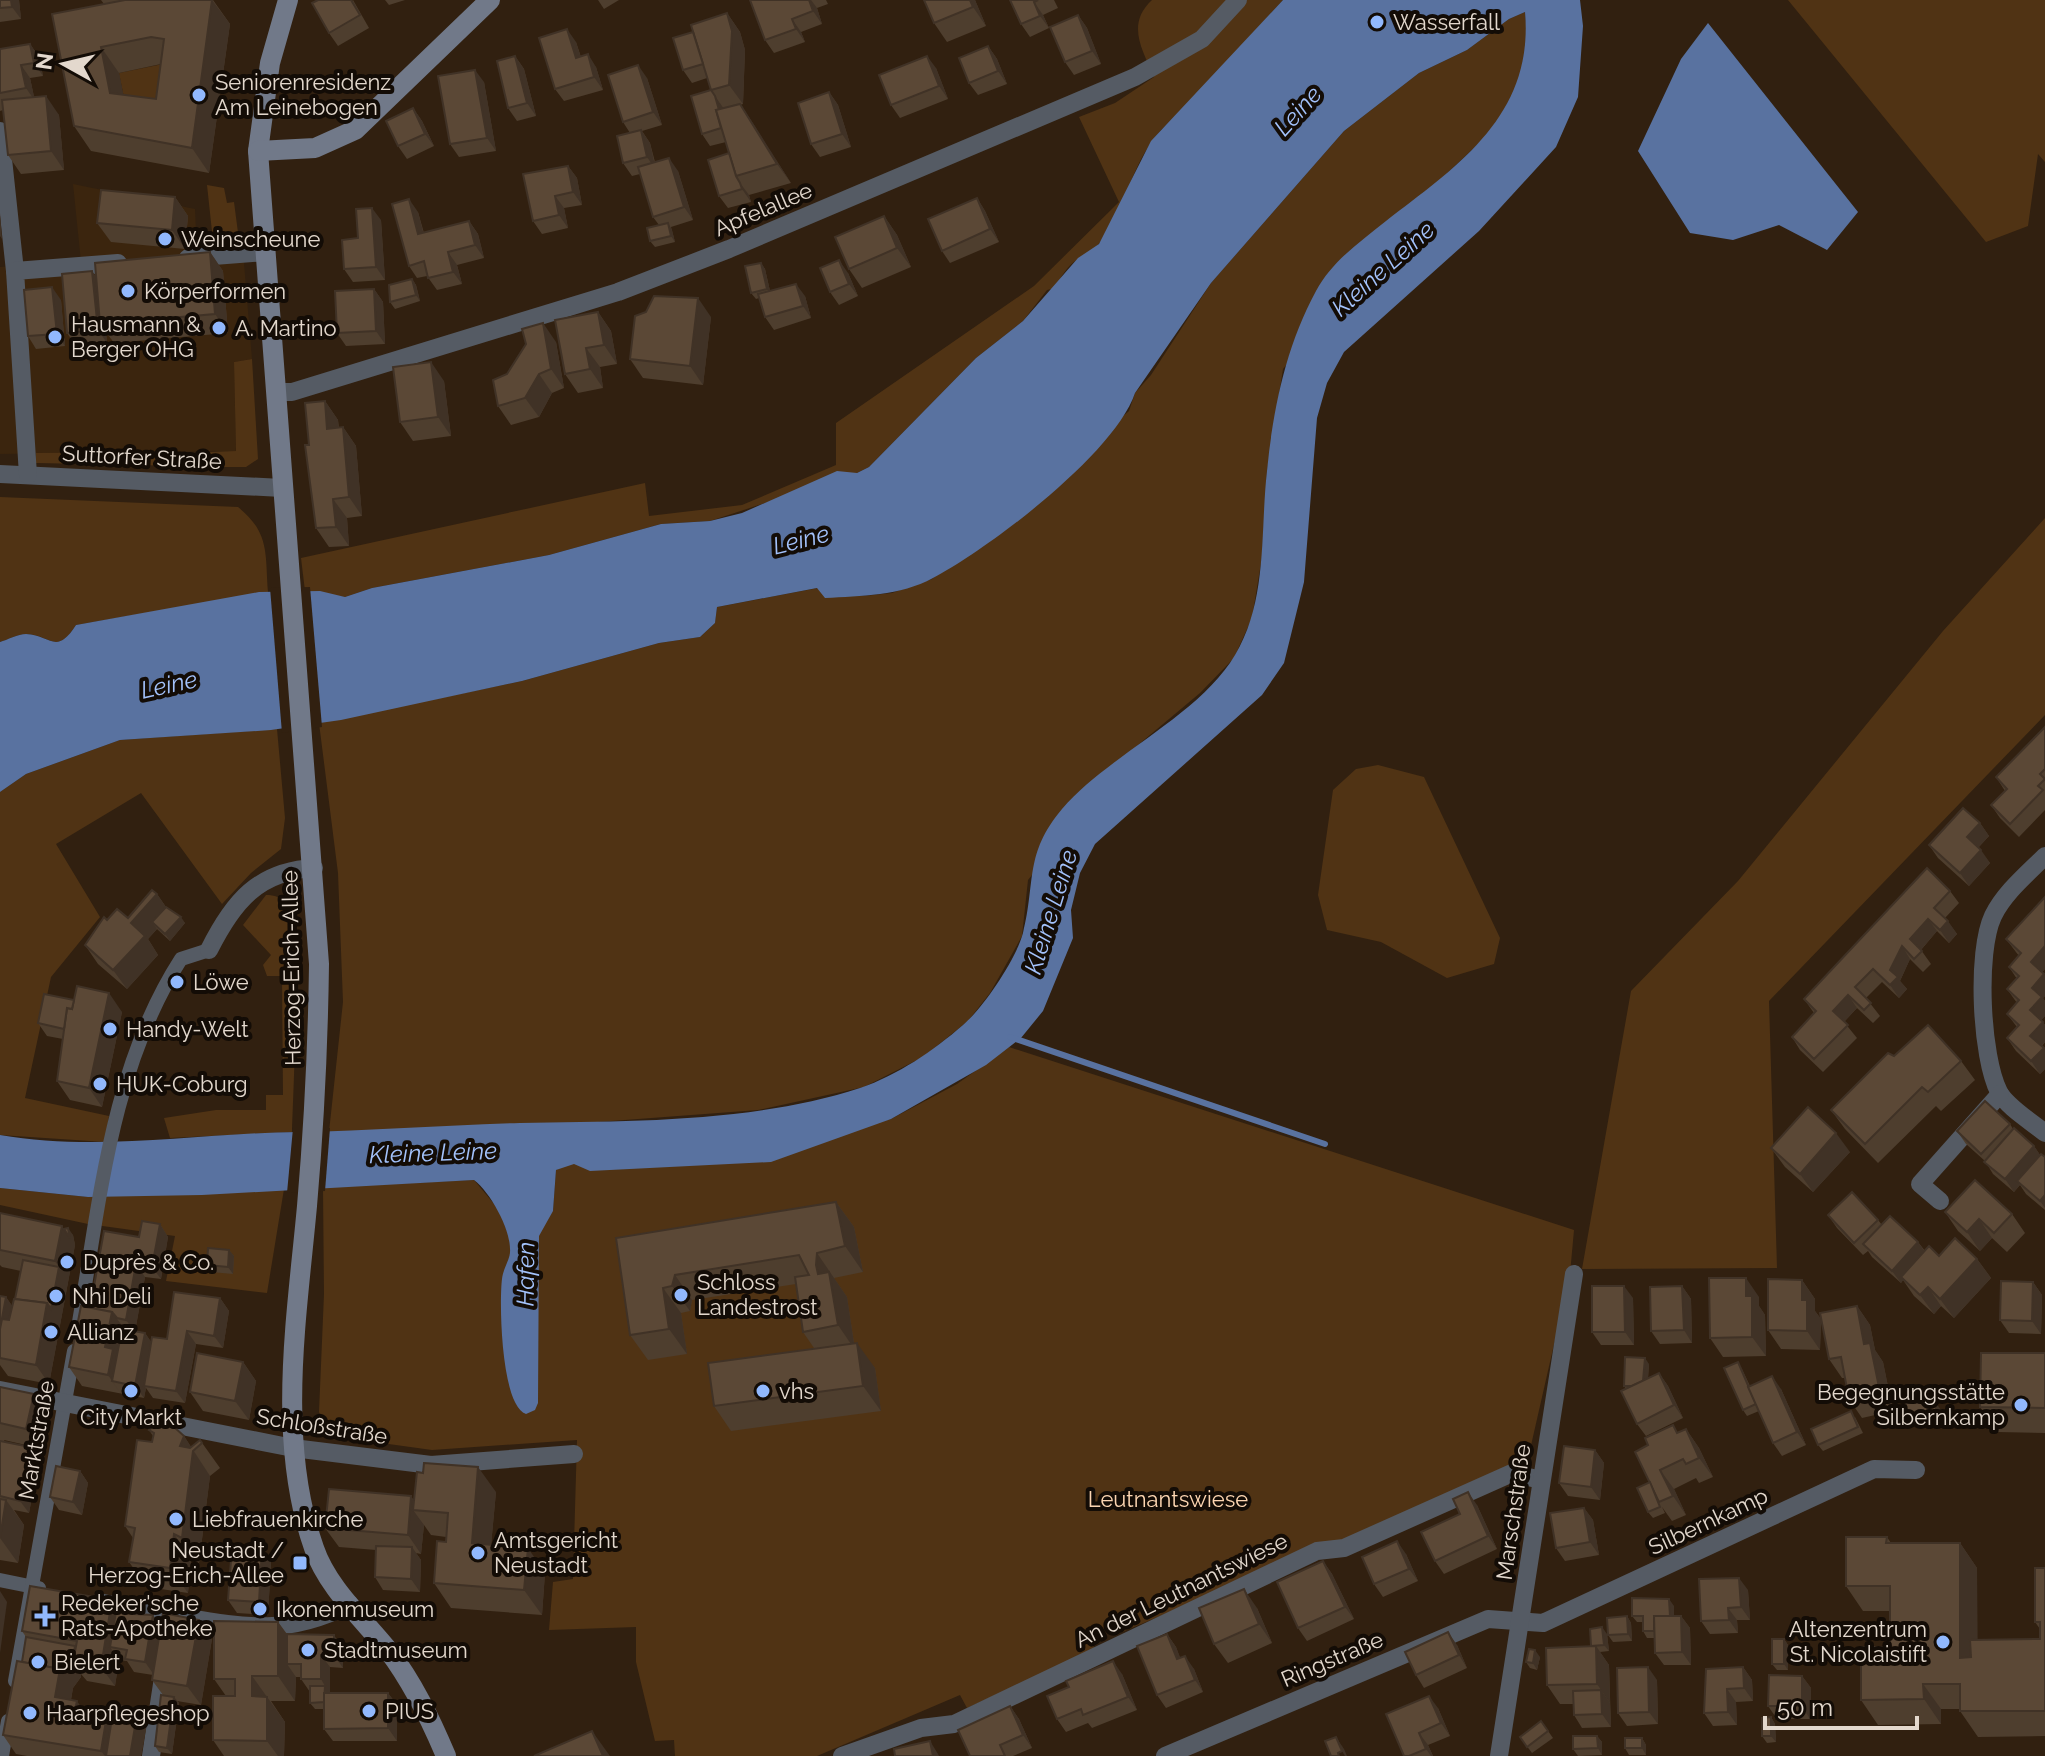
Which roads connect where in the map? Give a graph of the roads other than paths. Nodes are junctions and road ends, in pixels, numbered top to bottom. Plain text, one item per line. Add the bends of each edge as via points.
1 (288, 0) edge
2 (490, 0) edge
3 (1238, 0) edge
4 (0, 131) edge
5 (258, 151) junction
6 (265, 252) junction
7 (173, 259) edge
8 (141, 261) edge
9 (15, 271) junction
10 (276, 392) junction
11 (0, 474) edge
12 (28, 475) junction
13 (282, 488) junction
14 (2045, 856) edge
15 (314, 868) junction
16 (209, 950) joint
17 (2000, 1094) junction
18 (2045, 1133) edge
19 (1940, 1201) dead end
20 (1574, 1274) dead end
21 (0, 1390) edge
22 (65, 1403) junction
23 (293, 1448) junction
24 (574, 1454) dead end
25 (1916, 1470) dead end
26 (1541, 1480) junction
27 (0, 1580) edge
28 (32, 1586) junction
29 (350, 1604) junction
30 (173, 1615) junction
31 (1520, 1623) junction
32 (3, 1732) edge
33 (2, 1756) edge
34 (151, 1756) edge
35 (446, 1756) edge
36 (842, 1756) edge
37 (1165, 1756) edge
38 (1499, 1756) edge

1 - 5 main road, Herzog-Erich-Allee via 270,63
2 - 5 main road via 355,130 315,148
3 - 10 street, Apfelallee via 1202,39 1135,77 729,249 618,292 292,392
4 - 9 street
5 - 6 main road, Herzog-Erich-Allee
6 - 7 street
6 - 10 main road, Herzog-Erich-Allee
8 - 9 street
9 - 12 street
10 - 13 main road, Herzog-Erich-Allee
11 - 12 street, Suttorfer Straße
12 - 13 street, Suttorfer Straße
13 - 15 main road, Herzog-Erich-Allee
14 - 17 street via 1993,916 1987,940 1986,1044
15 - 16 street via 293,869 259,882
15 - 23 main road, Herzog-Erich-Allee via 319,964 314,1124
16 - 22 street, Marktstraße via 181,959 159,993 112,1132
17 - 18 street
17 - 19 street via 1920,1184
20 - 26 street, Marschstraße
21 - 22 street, Schloßstraße
22 - 23 street, Schloßstraße
22 - 28 street, Marktstraße
23 - 24 street, Schloßstraße via 431,1465
23 - 29 main road, Herzog-Erich-Allee via 314,1551
25 - 31 street, Silbernkamp via 1874,1469 1543,1623
26 - 31 street, Marschstraße
26 - 36 street, An der Leutnantswiese via 1512,1473 1344,1548 1317,1551 954,1724 921,1728
27 - 28 street
28 - 30 street
28 - 32 street, Marktstraße
29 - 30 street via 318,1620 276,1628
29 - 35 main road, Herzog-Erich-Allee via 423,1702
30 - 34 street
31 - 37 street, Ringstraße via 1488,1619
31 - 38 street, Marschstraße
32 - 33 street, Marktstraße

